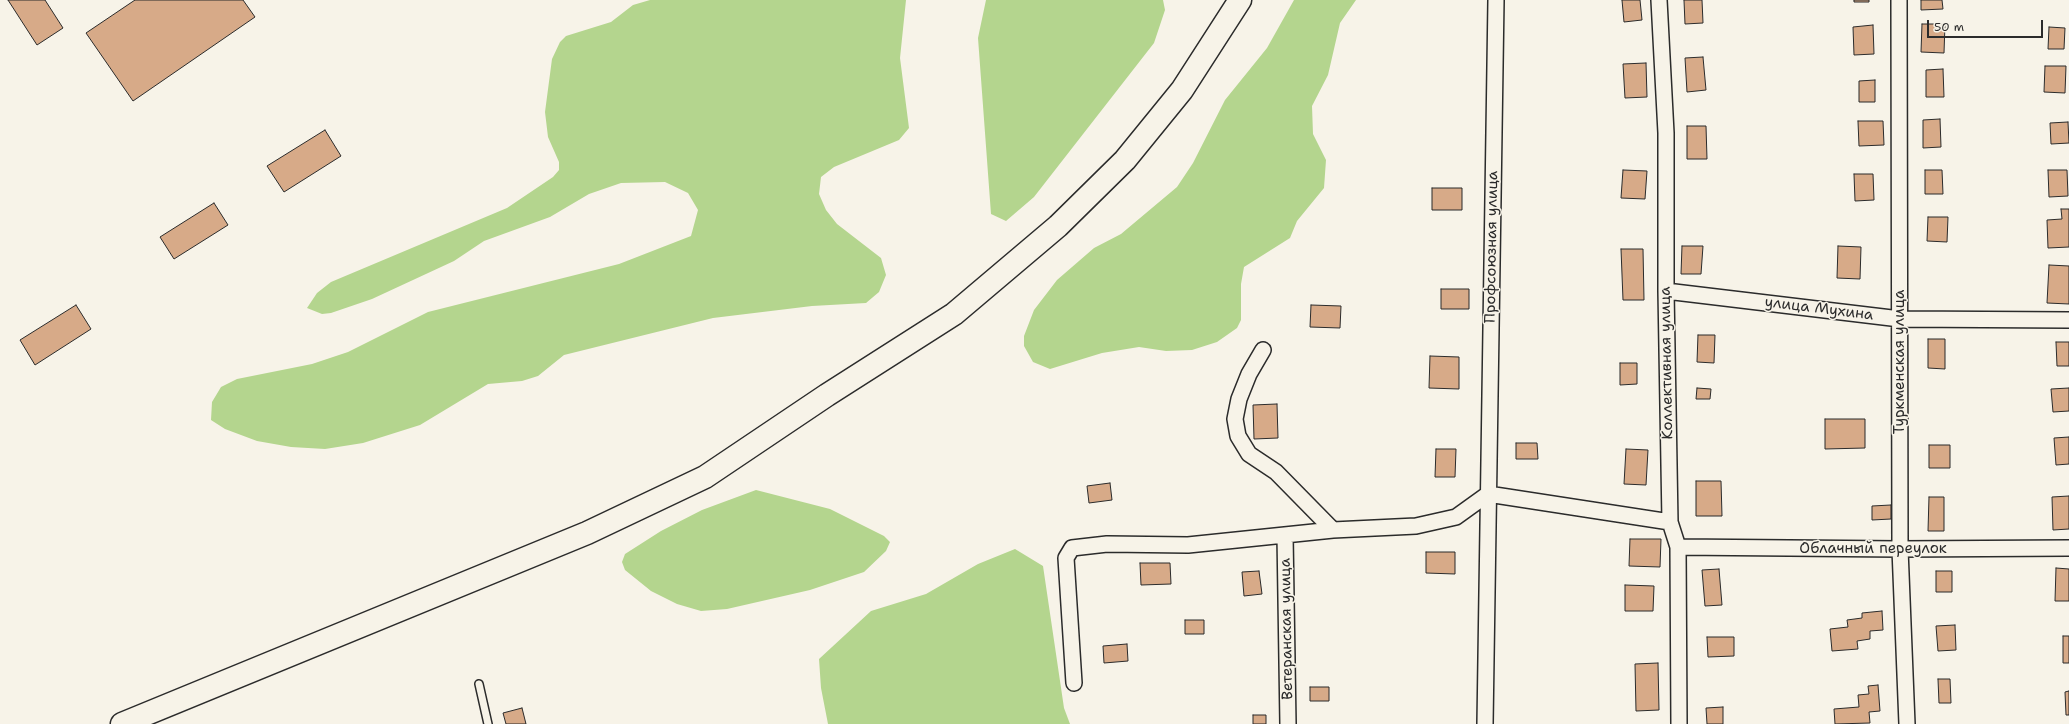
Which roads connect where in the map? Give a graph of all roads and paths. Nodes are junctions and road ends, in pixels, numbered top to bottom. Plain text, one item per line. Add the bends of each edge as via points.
1 (1240, 0) edge
2 (1496, 0) edge
3 (1659, 0) edge
4 (1899, 0) edge
5 (1666, 291) junction
6 (1900, 319) junction
7 (2069, 320) edge
8 (1263, 350) dead end
9 (1488, 494) junction
10 (1670, 522) junction
11 (1333, 530) junction
12 (1285, 535) junction
13 (1678, 547) junction
14 (2069, 548) edge
15 (1900, 549) junction
16 (1074, 683) dead end
17 (479, 684) dead end
18 (122, 724) edge
19 (488, 724) edge
20 (1288, 724) edge
21 (1485, 724) edge
22 (1679, 724) edge
23 (1908, 724) edge

1 - 18 main road via 1182,90 1125,160 1058,226 954,314 705,477 580,535
2 - 9 street, Профсоюзная улица
3 - 5 street, Коллективная улица via 1666,133
4 - 6 street, Туркменская улица
5 - 6 street, улица Мухина
5 - 10 street, Коллективная улица
6 - 7 street, улица Мухина
6 - 15 street, Туркменская улица
8 - 11 street via 1249,374 1240,399 1235,419 1238,436 1249,454 1276,472
9 - 10 street
9 - 11 street via 1456,516 1416,526
9 - 21 street, Профсоюзная улица
10 - 13 street, Коллективная улица
11 - 12 street
12 - 16 street via 1188,545 1107,544 1072,548 1066,558
12 - 20 street, Ветеранская улица
13 - 15 street, Облачный переулок
13 - 22 street, Коллективная улица
14 - 15 street, Облачный переулок
15 - 23 street, Туркменская улица
17 - 19 lane

